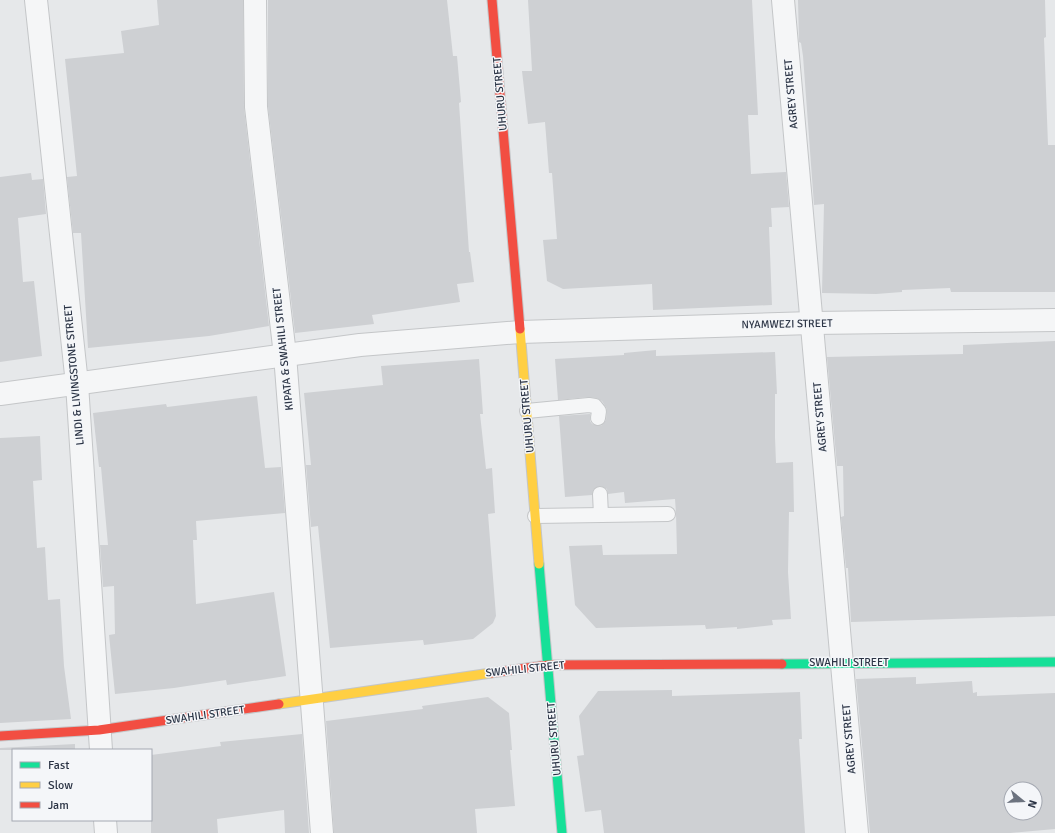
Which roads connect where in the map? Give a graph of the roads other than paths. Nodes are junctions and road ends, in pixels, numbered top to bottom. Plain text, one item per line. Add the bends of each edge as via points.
1 (36, 0) edge
2 (255, 0) edge
3 (492, 0) edge
4 (783, 0) edge
5 (1055, 320) edge
6 (812, 323) junction
7 (520, 332) junction
8 (284, 355) junction
9 (77, 384) junction
10 (0, 394) edge
11 (526, 411) junction
12 (598, 418) dead end
13 (600, 494) dead end
14 (668, 514) dead end
15 (601, 515) junction
16 (535, 516) junction
17 (842, 662) junction
18 (1055, 662) edge
19 (548, 665) junction
20 (312, 699) junction
21 (0, 736) edge
22 (100, 740) edge
23 (105, 821) edge
24 (106, 833) edge
25 (322, 833) edge
26 (562, 833) edge
27 (857, 833) edge

1 - 9 street, LINDI & LIVINGSTONE STREET
2 - 8 street, KIPATA & SWAHILI STREET via 256,107
3 - 7 street, UHURU STREET
4 - 6 street, AGREY STREET
5 - 6 street, NYAMWEZI STREET
6 - 7 street, NYAMWEZI STREET
6 - 17 street, AGREY STREET
7 - 8 street, NYAMWEZI STREET via 360,345
7 - 11 street, UHURU STREET
8 - 9 street, NYAMWEZI STREET
8 - 20 street, KIPATA & SWAHILI STREET
9 - 10 street, NYAMWEZI STREET
9 - 22 street, LINDI & LIVINGSTONE STREET
11 - 12 lane via 589,405 595,406 599,411
11 - 16 street, UHURU STREET
13 - 15 lane
14 - 15 lane
15 - 16 lane
16 - 19 street, UHURU STREET
17 - 18 street, SWAHILI STREET
17 - 19 street, SWAHILI STREET
17 - 27 street, AGREY STREET
19 - 20 street, SWAHILI STREET
19 - 26 street, UHURU STREET
20 - 22 street, SWAHILI STREET
20 - 25 street, KIPATA & SWAHILI STREET
21 - 22 street, SWAHILI STREET
23 - 24 street

